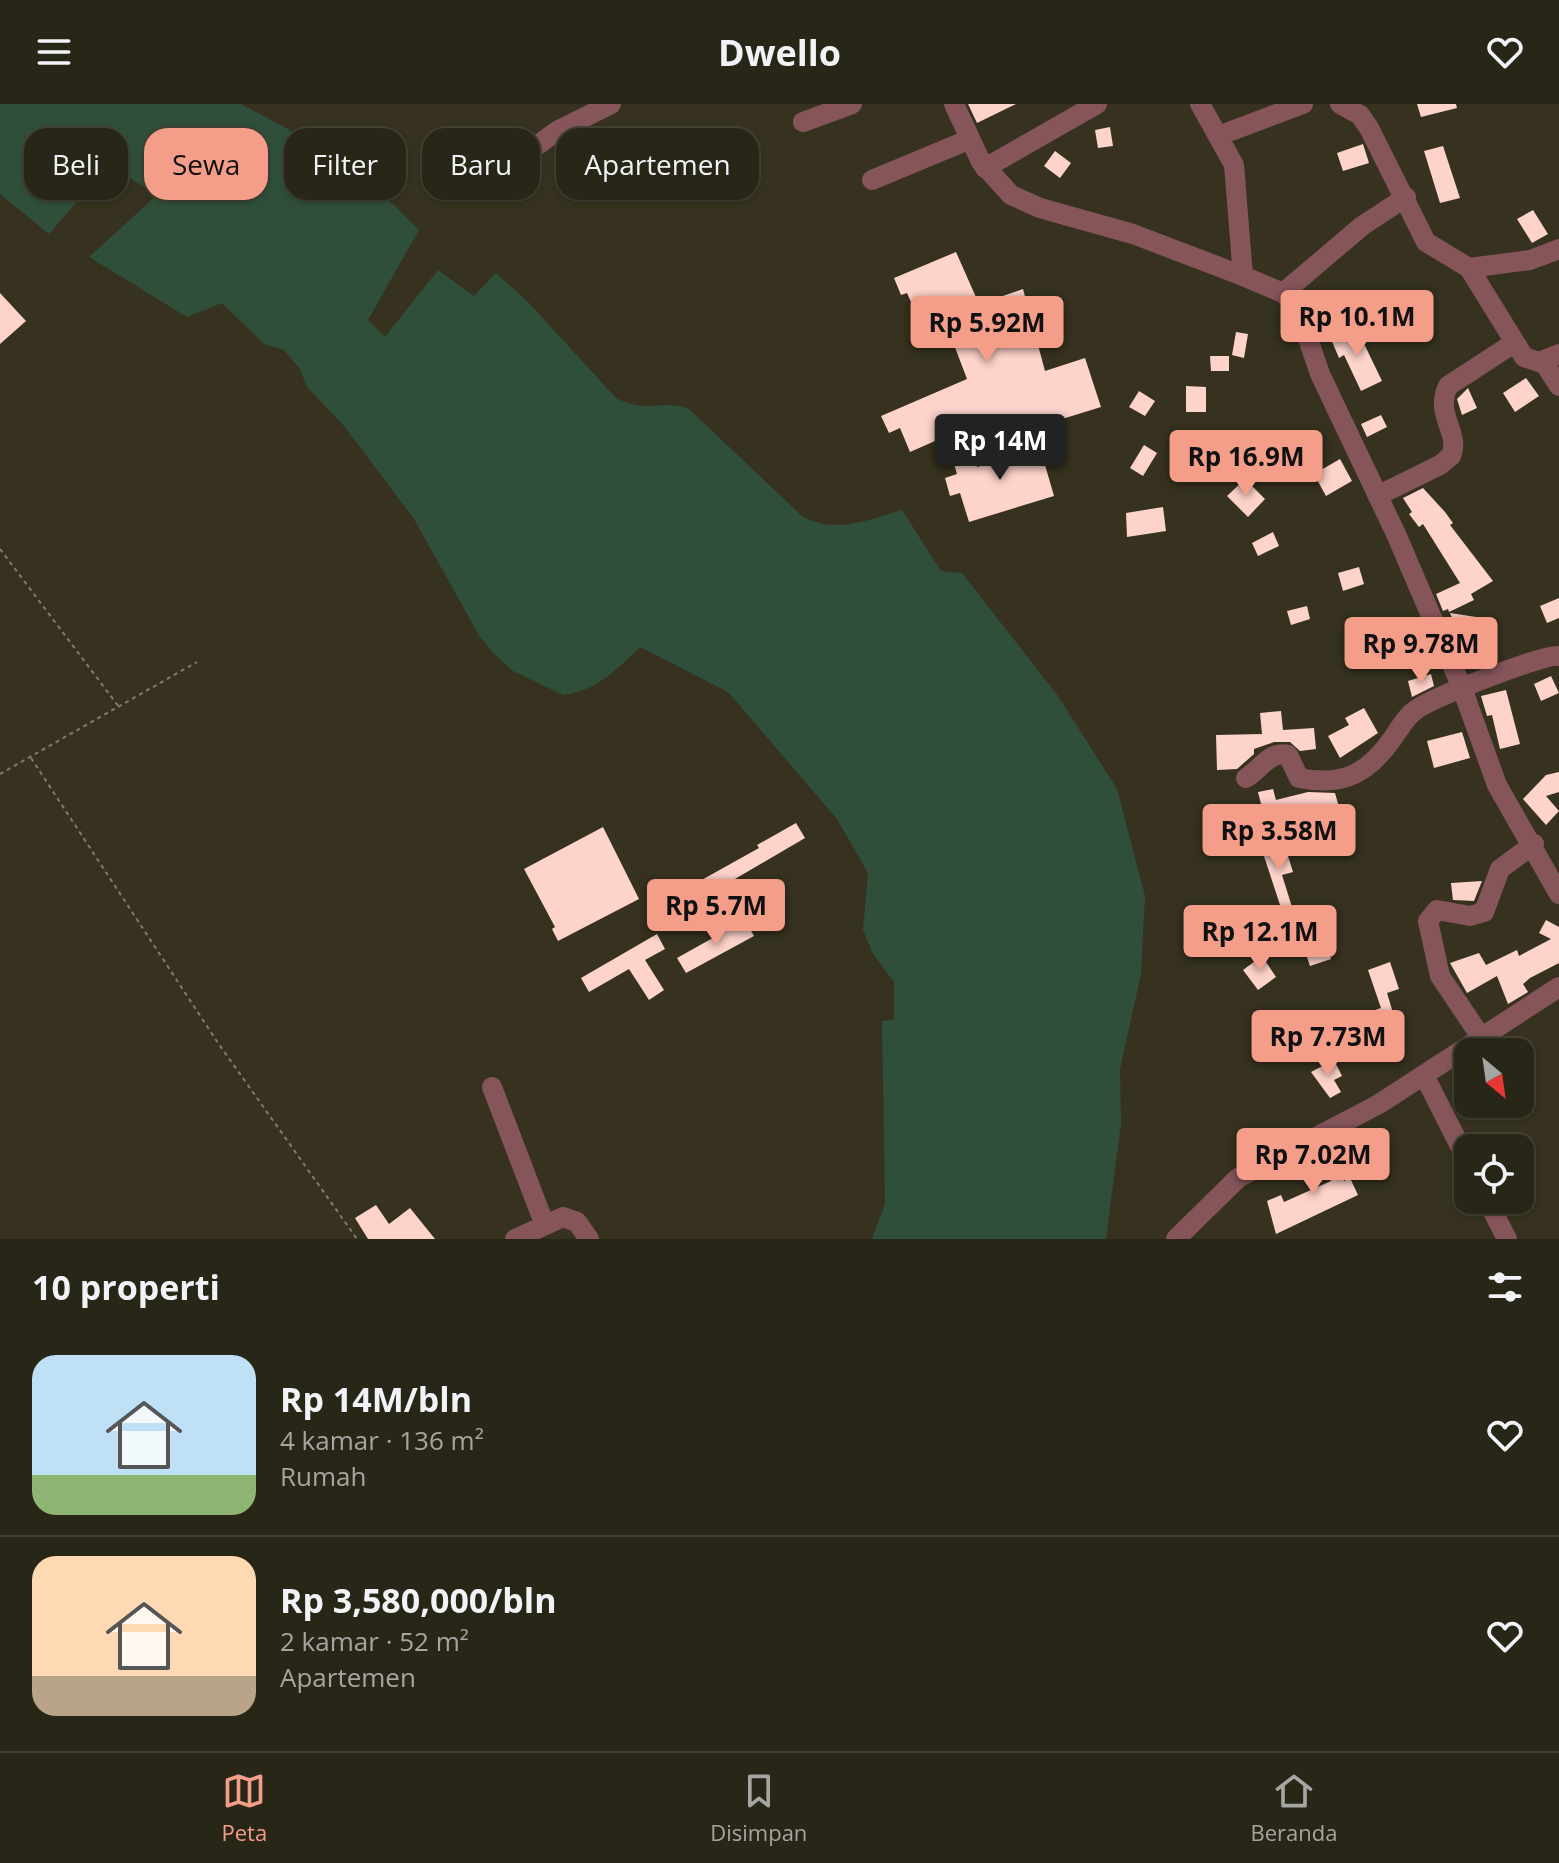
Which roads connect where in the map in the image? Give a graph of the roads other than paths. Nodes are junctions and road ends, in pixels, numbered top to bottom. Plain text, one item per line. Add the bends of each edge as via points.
1 (611, 104) edge
2 (852, 104) edge
3 (954, 104) edge
4 (1097, 104) edge
5 (1200, 104) edge
6 (1303, 104) edge
7 (1340, 104) edge
8 (803, 122) dead end
9 (1218, 136) junction
10 (968, 140) junction
11 (540, 143) edge
12 (985, 168) junction
13 (872, 180) dead end
14 (1406, 197) junction
15 (1559, 249) edge
16 (1469, 268) junction
17 (1243, 276) junction
18 (1283, 293) junction
19 (1514, 343) junction
20 (1551, 358) edge
21 (1559, 386) edge
22 (1379, 495) junction
23 (1558, 653) edge
24 (1462, 688) junction
25 (1246, 778) dead end
26 (1534, 844) junction
27 (1559, 894) edge
28 (1559, 987) edge
29 (1481, 1037) junction
30 (1424, 1075) junction
31 (492, 1087) dead end
32 (1454, 1134) edge
33 (1494, 1214) edge
34 (544, 1223) junction
35 (515, 1239) edge
36 (589, 1239) edge
37 (1176, 1239) edge
38 (1507, 1239) edge

1 - 11 street
2 - 8 street
3 - 10 street
4 - 12 street
5 - 9 street
6 - 9 street
7 - 14 street via 1360,115
9 - 17 street via 1234,165
10 - 12 street
10 - 13 street
12 - 17 street via 1011,195 1040,208 1133,234
14 - 16 street via 1426,242
14 - 18 street via 1362,226
15 - 16 street via 1530,260
16 - 19 street
17 - 18 street
18 - 22 street via 1298,309 1320,374
19 - 20 street via 1531,362
19 - 22 street via 1448,386 1442,411 1454,447 1451,456
20 - 21 street
22 - 24 street
23 - 24 street
24 - 25 street via 1415,710 1357,775 1299,778 1283,753
24 - 26 street via 1497,785
26 - 27 street
26 - 29 street via 1500,869 1484,912 1474,916 1440,909 1429,918 1440,976
28 - 29 street
29 - 30 street
30 - 32 street
30 - 37 street via 1238,1178
31 - 34 street
33 - 38 street
34 - 35 street
34 - 36 street via 571,1219

